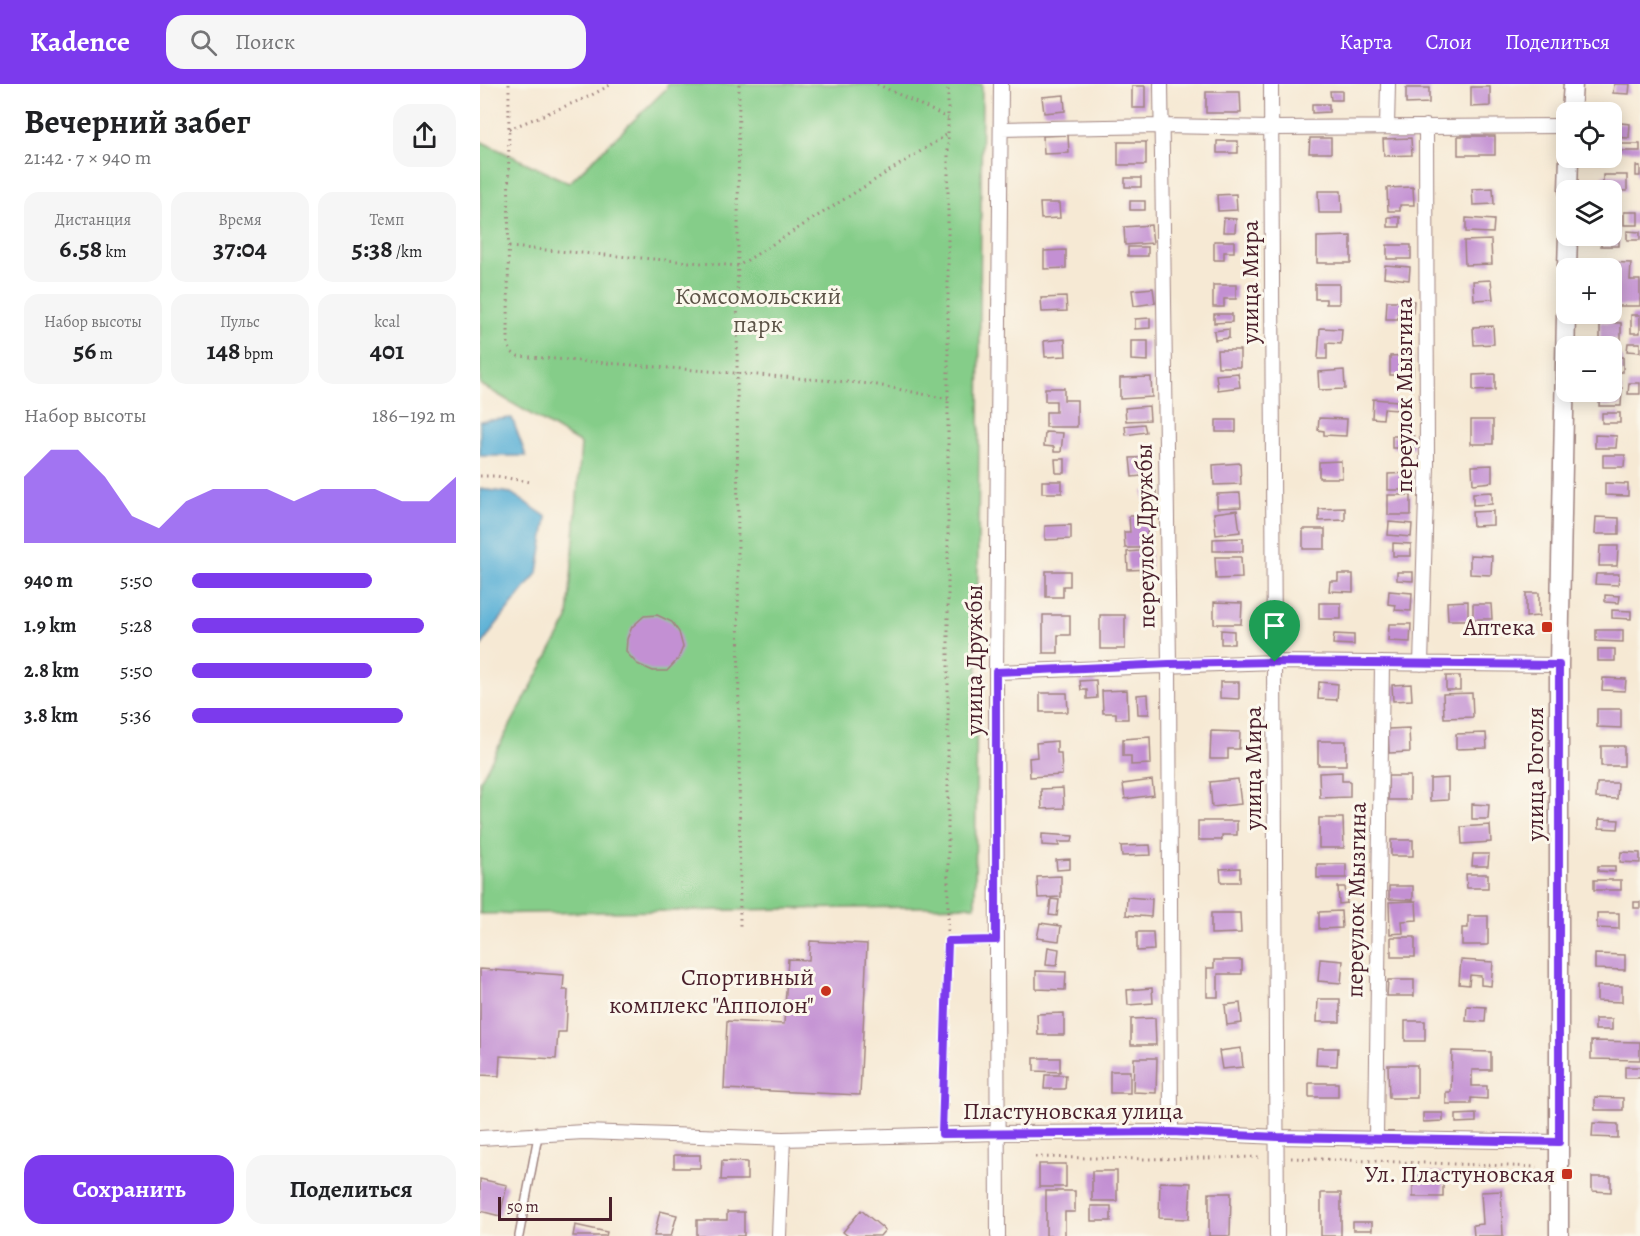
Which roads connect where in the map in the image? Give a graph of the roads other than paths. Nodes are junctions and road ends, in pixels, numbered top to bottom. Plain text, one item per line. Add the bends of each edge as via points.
1 (1001, 84) edge
2 (1161, 84) edge
3 (1271, 84) edge
4 (1388, 84) edge
5 (1573, 84) edge
6 (1572, 102) edge
7 (1162, 126) junction
8 (1387, 126) junction
9 (1426, 126) junction
10 (1556, 126) edge
11 (1272, 128) junction
12 (1001, 129) junction
13 (1566, 324) edge
14 (1275, 662) junction
15 (1382, 663) junction
16 (1169, 664) junction
17 (1420, 664) junction
18 (1559, 665) junction
19 (996, 672) junction
20 (996, 940) junction
21 (997, 1132) junction
22 (1171, 1132) junction
23 (942, 1134) junction
24 (538, 1136) junction
25 (1278, 1137) junction
26 (480, 1138) edge
27 (1376, 1138) junction
28 (783, 1139) junction
29 (1559, 1142) junction
30 (519, 1236) edge
31 (779, 1236) edge
32 (998, 1236) edge
33 (1277, 1236) edge
34 (1559, 1236) edge

1 - 12 street, улица Дружбы
2 - 7 street, переулок Дружбы
3 - 11 street, улица Мира
4 - 8 street
5 - 6 street
7 - 11 street
7 - 12 street
7 - 16 street, переулок Дружбы
8 - 9 street
8 - 11 street
9 - 10 street
9 - 17 street, переулок Мызгина via 1427,464
11 - 14 street, улица Мира
12 - 19 street, улица Дружбы
13 - 18 street, улица Гоголя
14 - 15 street
14 - 16 street
14 - 25 street, улица Мира
15 - 17 street
15 - 27 street, переулок Мызгина
16 - 19 street
16 - 22 street, переулок Дружбы
17 - 18 street
18 - 29 street, улица Гоголя
19 - 20 street, улица Дружбы
20 - 21 street, улица Дружбы
20 - 23 lane via 948,941
21 - 22 street, Пластуновская улица
21 - 23 street, Пластуновская улица
21 - 32 street, улица Дружбы
22 - 25 street, Пластуновская улица
23 - 28 street, Пластуновская улица
24 - 26 street, Пластуновская улица
24 - 28 street, Пластуновская улица via 584,1132
24 - 30 lane
25 - 27 street, Пластуновская улица
25 - 33 street, улица Мира
27 - 29 street, Пластуновская улица
28 - 31 street
29 - 34 street, улица Гоголя

